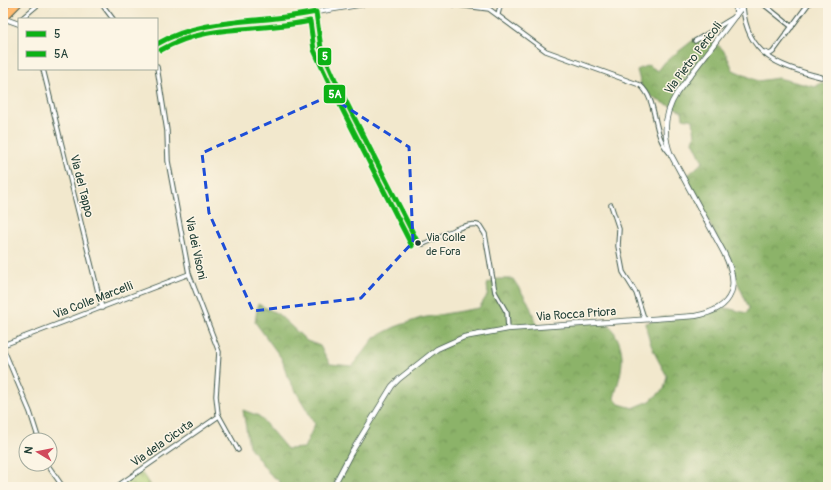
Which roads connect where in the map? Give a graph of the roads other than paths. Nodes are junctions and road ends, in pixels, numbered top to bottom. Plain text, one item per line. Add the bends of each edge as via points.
1 (11, 3) edge
2 (18, 3) edge
3 (40, 3) edge
4 (102, 3) edge
5 (312, 3) edge
6 (370, 3) edge
7 (442, 3) edge
8 (501, 3) edge
9 (735, 3) edge
10 (762, 3) edge
11 (809, 3) edge
12 (744, 5) edge
13 (3, 11) edge
14 (314, 12) junction
15 (498, 14) junction
16 (736, 16) junction
17 (22, 18) edge
18 (112, 18) edge
19 (5, 19) edge
20 (18, 24) edge
21 (792, 27) junction
22 (695, 41) dead end
23 (158, 43) edge
24 (761, 50) junction
25 (43, 70) edge
26 (157, 70) edge
27 (821, 77) dead end
28 (670, 153) junction
29 (611, 205) dead end
30 (189, 274) junction
31 (102, 308) junction
32 (644, 318) junction
33 (508, 329) junction
34 (3, 345) edge
35 (3, 348) edge
36 (219, 416) junction
37 (36, 432) edge
38 (238, 450) dead end
39 (53, 472) edge
40 (63, 487) edge
41 (116, 487) edge
42 (333, 487) edge

1 - 13 highway
2 - 19 highway
3 - 17 street
4 - 18 street
5 - 14 street
6 - 14 street
7 - 15 street via 484,8
8 - 15 street
9 - 16 street
10 - 21 street
11 - 21 street
12 - 16 street, Via Pietro Pericoli
12 - 24 street via 746,29
14 - 23 street via 291,18 203,27 179,32
14 - 33 street via 321,48 415,240 423,244 454,230 480,226 485,235 496,292 508,313
15 - 28 street via 546,51 641,85 649,97 660,139
16 - 22 street
16 - 28 street, Via Pietro Pericoli via 672,102 666,126
19 - 20 street
21 - 24 street via 772,53
24 - 27 street via 771,59 787,67
25 - 31 street, Via del Tappo
26 - 30 street, Via dei Visoni via 168,161
28 - 32 street, Via Rocca Priora via 727,257 732,272 732,287 726,303 715,310 695,316
29 - 32 street via 619,229 618,246 623,272 636,293
30 - 31 street, Via Colle Marcelli
30 - 36 street, Via dei Visoni via 219,352 216,396
31 - 34 street, Via Colle Marcelli
32 - 33 street, Via Rocca Priora
33 - 42 street, Via Rocca Priora via 464,337 437,350 399,379 384,397
35 - 37 street
36 - 38 street, Via dei Visoni
36 - 41 street, Via dela Cicuta
39 - 40 street

